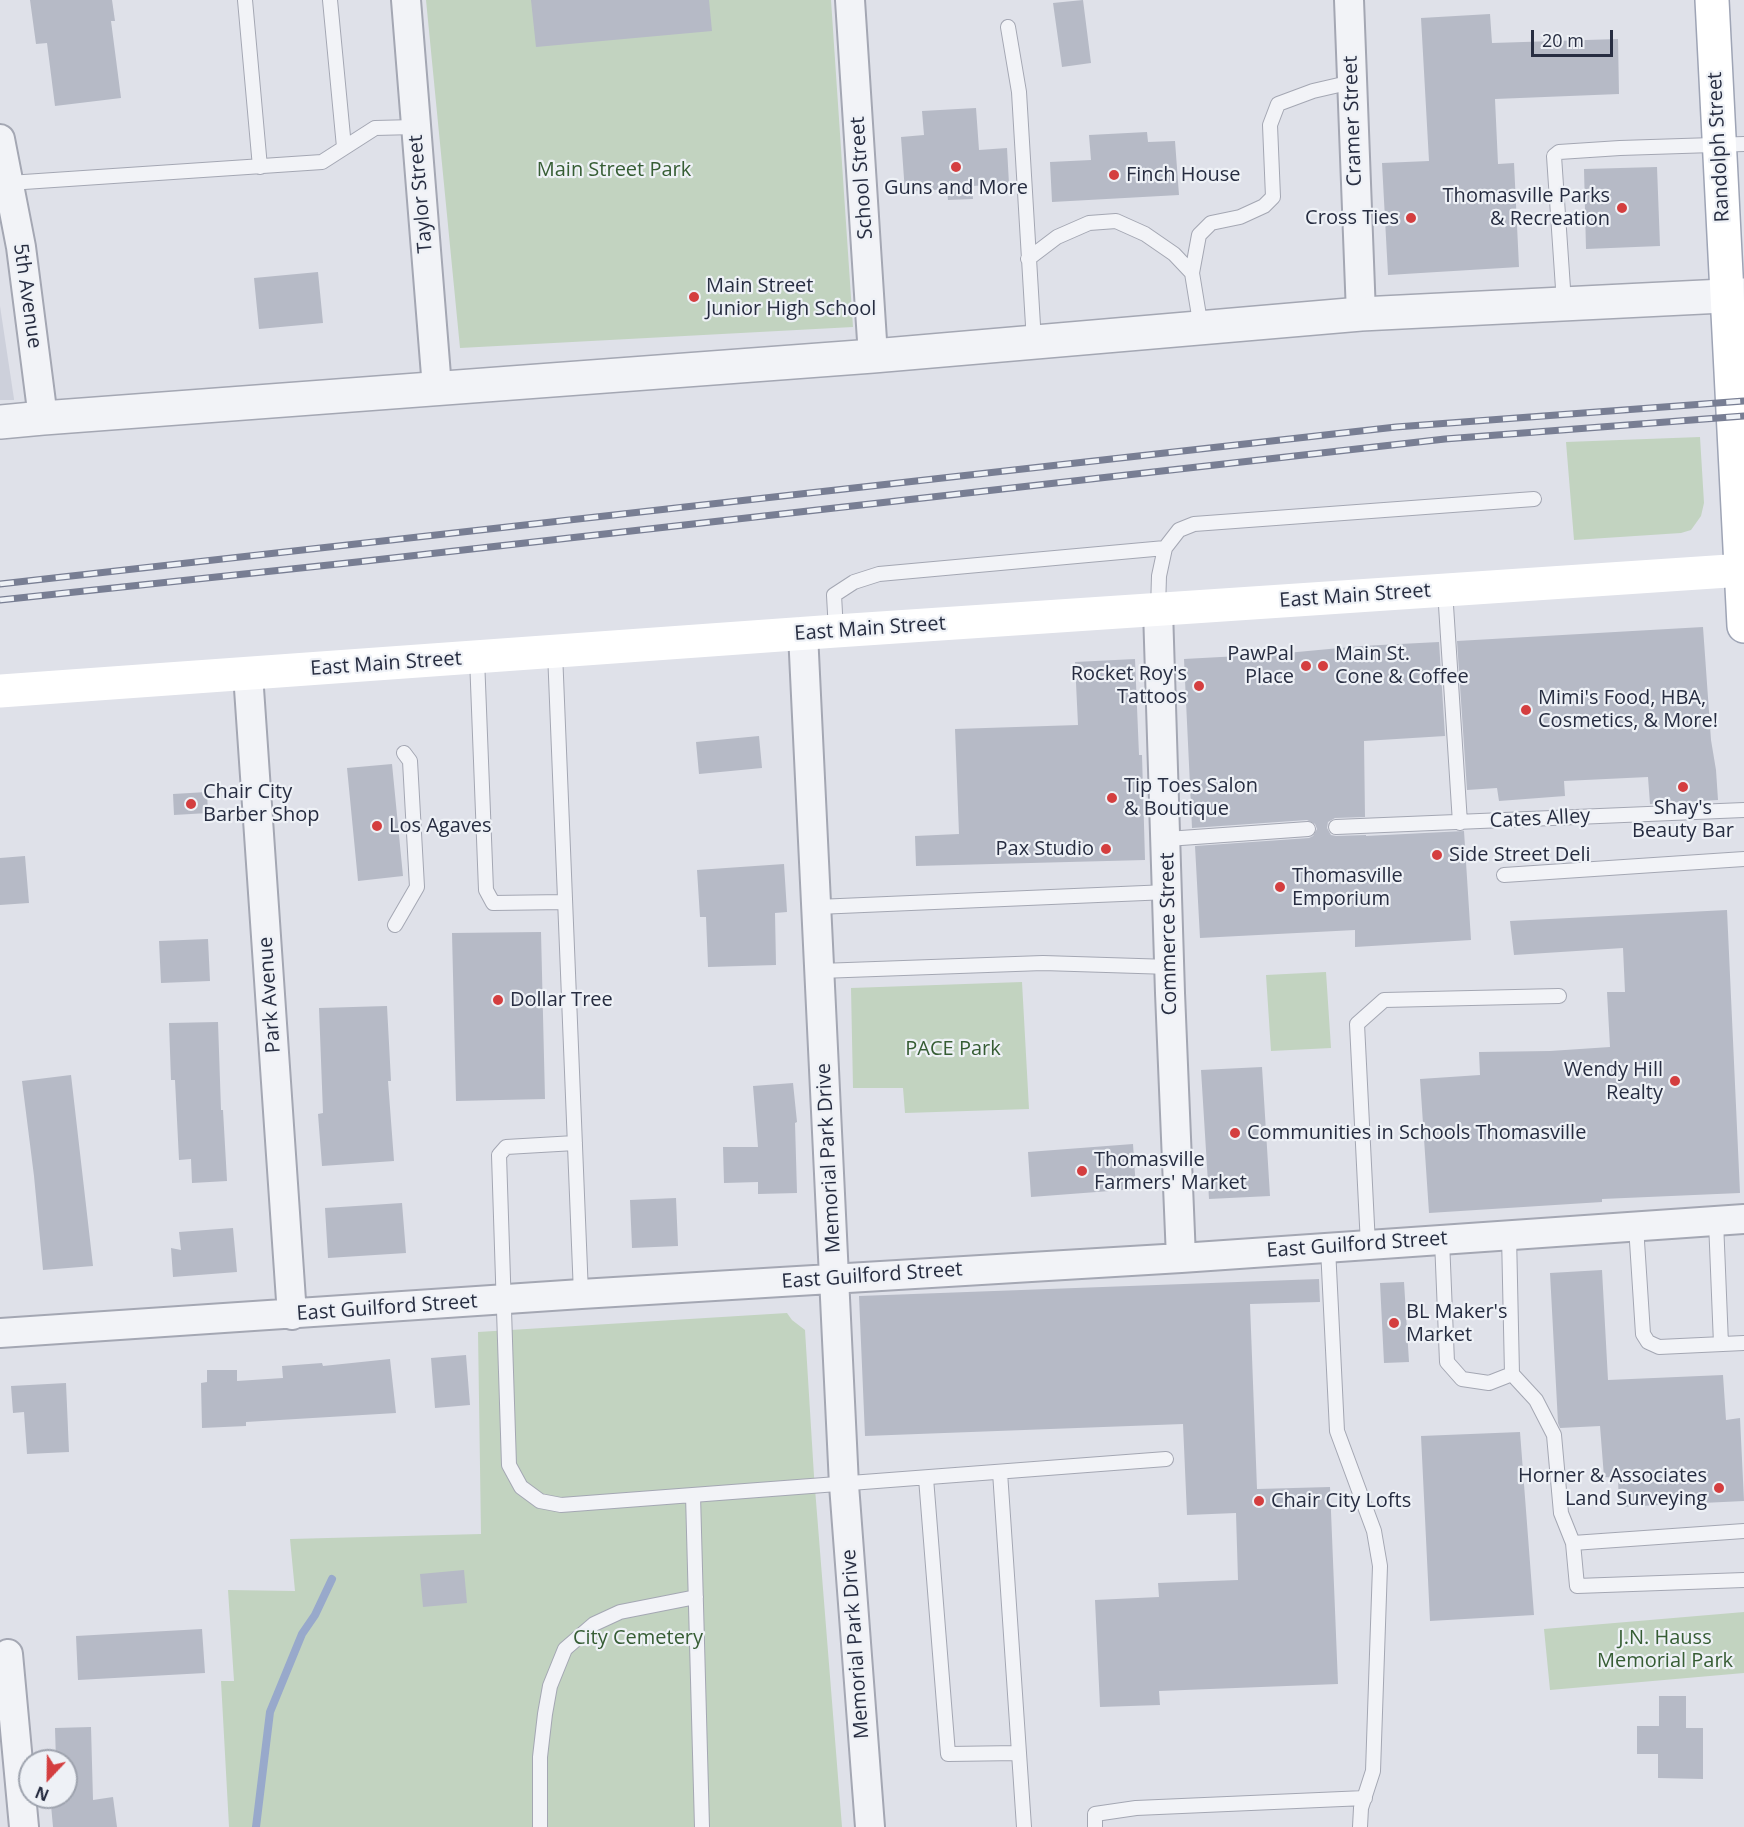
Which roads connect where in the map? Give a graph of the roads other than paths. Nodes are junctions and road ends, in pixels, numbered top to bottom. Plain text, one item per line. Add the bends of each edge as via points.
1 (244, 0) edge
2 (330, 0) edge
3 (406, 0) edge
4 (850, 0) edge
5 (1349, 0) edge
6 (1712, 0) edge
7 (1008, 27) dead end
8 (1352, 82) junction
9 (415, 127) junction
10 (0, 139) edge
11 (1732, 145) edge
12 (344, 147) junction
13 (260, 167) junction
14 (9, 183) junction
15 (1028, 259) junction
16 (1192, 273) junction
17 (1735, 295) edge
18 (1564, 303) junction
19 (1361, 315) junction
20 (1201, 328) junction
21 (1034, 342) junction
22 (873, 356) junction
23 (437, 388) junction
24 (43, 418) junction
25 (0, 422) edge
26 (1534, 499) dead end
27 (1165, 548) junction
28 (1743, 570) edge
29 (1445, 590) junction
30 (1158, 610) junction
31 (1744, 626) edge
32 (836, 631) junction
33 (803, 633) junction
34 (555, 652) junction
35 (477, 658) junction
36 (248, 674) junction
37 (0, 691) edge
38 (404, 753) dead end
39 (1744, 810) edge
40 (1460, 823) junction
41 (1336, 827) dead end
42 (1308, 829) dead end
43 (1167, 839) junction
44 (1744, 859) edge
45 (1504, 875) dead end
46 (1168, 892) junction
47 (565, 902) junction
48 (817, 907) junction
49 (395, 925) dead end
50 (1170, 967) junction
51 (820, 971) junction
52 (1558, 996) dead end
53 (575, 1143) junction
54 (1730, 1220) edge
55 (1636, 1226) junction
56 (1509, 1235) junction
57 (1442, 1240) junction
58 (1368, 1245) junction
59 (1328, 1248) junction
60 (1181, 1258) junction
61 (835, 1278) junction
62 (581, 1294) junction
63 (503, 1299) junction
64 (292, 1315) junction
65 (0, 1334) edge
66 (1744, 1343) edge
67 (1722, 1344) junction
68 (1512, 1374) junction
69 (1166, 1459) dead end
70 (1000, 1472) junction
71 (926, 1478) junction
72 (844, 1485) junction
73 (693, 1495) junction
74 (1744, 1531) edge
75 (1573, 1544) junction
76 (1744, 1580) edge
77 (696, 1597) junction
78 (8, 1654) dead end
79 (1019, 1753) junction
80 (1365, 1798) junction
81 (16, 1823) edge
82 (540, 1827) edge
83 (702, 1827) edge
84 (870, 1827) edge
85 (1024, 1827) edge
86 (1095, 1827) edge
87 (1360, 1827) edge

1 - 13 lane
2 - 12 lane
3 - 9 street, Taylor Street
4 - 22 street, School Street
5 - 8 street, Cramer Street
6 - 11 main road, Randolph Street
7 - 15 lane via 1019,92
8 - 16 lane via 1278,104 1270,125 1273,197 1240,217 1211,223 1199,236
8 - 19 street, Cramer Street
9 - 12 lane via 375,128
9 - 23 street, Taylor Street
10 - 14 street, 5th Avenue
11 - 17 main road, Randolph Street
11 - 18 lane via 1579,150 1554,156
12 - 13 lane via 322,162
13 - 14 lane
14 - 24 street, 5th Avenue
15 - 16 lane via 1057,237 1089,223 1116,221 1145,234 1174,254
15 - 21 lane
16 - 20 lane
17 - 18 street
17 - 28 main road, Randolph Street
18 - 19 street
19 - 20 street
20 - 21 street
21 - 22 street
22 - 23 street
23 - 24 street
24 - 25 street
26 - 27 lane via 1194,524 1179,530
27 - 30 lane
27 - 32 lane via 879,574 854,582 834,595
28 - 29 main road, East Main Street
28 - 31 main road, Randolph Street
29 - 30 main road, East Main Street
29 - 40 lane
30 - 32 main road, East Main Street
30 - 43 street, Commerce Street
32 - 33 main road, East Main Street
33 - 34 main road, East Main Street
33 - 48 street, Memorial Park Drive
34 - 35 main road, East Main Street
34 - 47 lane
35 - 36 main road, East Main Street
35 - 47 lane via 486,890 493,903
36 - 37 main road, East Main Street
36 - 64 street, Park Avenue
38 - 49 lane via 410,761 417,887
39 - 40 lane, Cates Alley
40 - 41 lane, Cates Alley
42 - 43 lane
43 - 46 street, Commerce Street
44 - 45 lane
46 - 48 lane
46 - 50 street, Commerce Street
47 - 53 lane
48 - 51 street, Memorial Park Drive
50 - 51 lane via 1043,963
50 - 60 street, Commerce Street
51 - 61 street, Memorial Park Drive
52 - 58 lane via 1384,1000 1357,1024
53 - 62 lane
53 - 63 lane via 506,1147 499,1155
54 - 55 street, East Guilford Street
54 - 67 lane
55 - 56 street, East Guilford Street
55 - 67 lane via 1643,1334 1648,1342 1659,1347
56 - 57 street, East Guilford Street
56 - 68 lane
57 - 58 street, East Guilford Street
57 - 68 lane via 1447,1362 1462,1379 1489,1383
58 - 59 street, East Guilford Street
59 - 60 street, East Guilford Street
59 - 80 lane via 1336,1431 1374,1531 1380,1566 1373,1771
60 - 61 street, East Guilford Street
61 - 62 street, East Guilford Street
61 - 72 street, Memorial Park Drive
62 - 63 street, East Guilford Street
63 - 64 street, East Guilford Street
63 - 73 lane via 509,1465 521,1487 540,1501 561,1505
64 - 65 street, East Guilford Street
66 - 67 lane
68 - 75 lane via 1536,1400 1554,1435 1561,1513
69 - 70 lane
70 - 71 lane
70 - 79 lane
71 - 72 lane
71 - 79 lane via 948,1754
72 - 73 lane
72 - 84 street, Memorial Park Drive
73 - 77 lane
74 - 75 lane
75 - 76 lane via 1577,1586
77 - 82 lane via 620,1612 594,1624 564,1649 550,1686 545,1714 540,1757
77 - 83 lane
78 - 81 street
79 - 85 lane
80 - 86 lane via 1136,1808 1095,1814
80 - 87 lane

